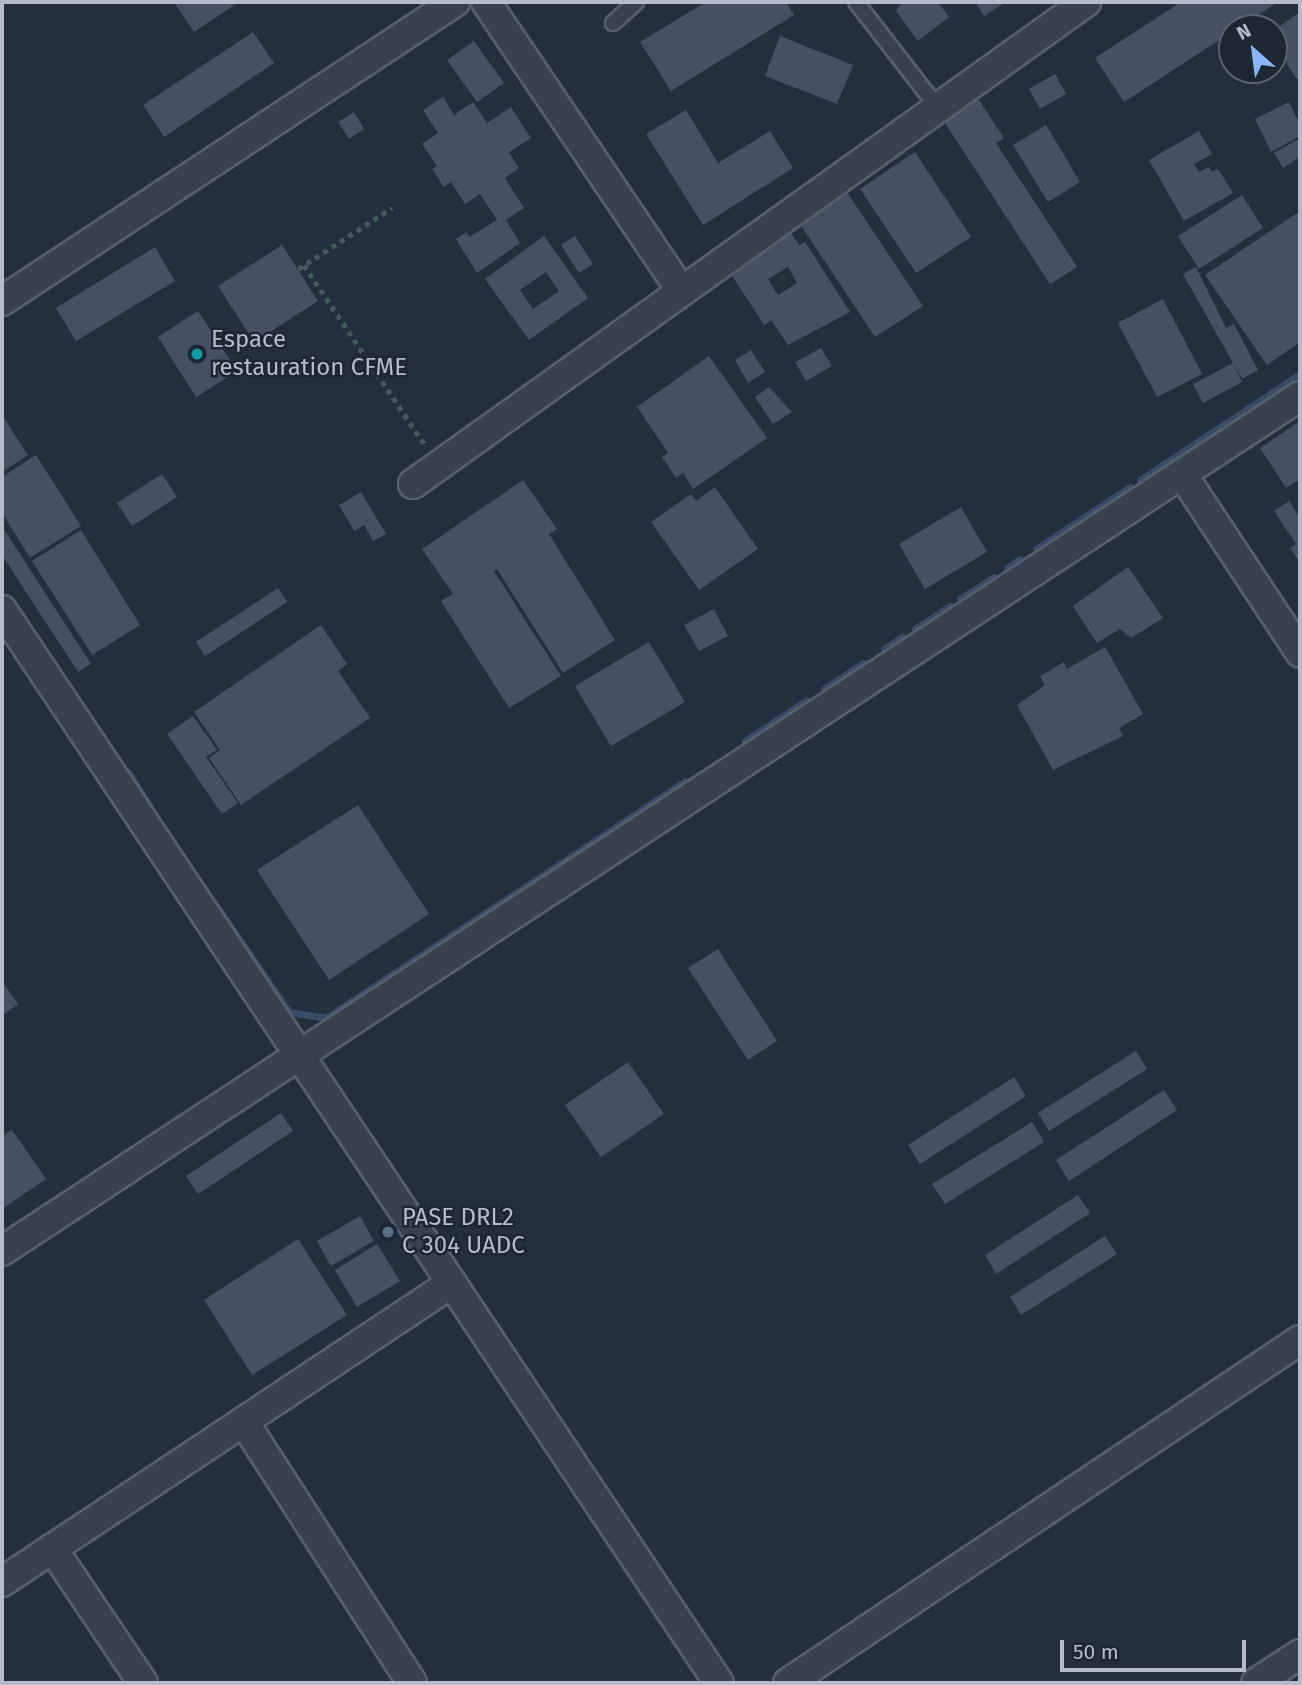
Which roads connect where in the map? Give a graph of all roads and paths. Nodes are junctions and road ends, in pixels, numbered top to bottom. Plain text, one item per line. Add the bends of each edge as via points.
1 (455, 2) edge
2 (486, 2) edge
3 (636, 2) edge
4 (856, 2) edge
5 (1086, 2) edge
6 (613, 23) dead end
7 (938, 108) junction
8 (391, 208) dead end
9 (304, 265) junction
10 (298, 269) dead end
11 (682, 291) junction
12 (2, 301) edge
13 (1300, 396) edge
14 (438, 465) junction
15 (1182, 474) junction
16 (413, 484) dead end
17 (2, 610) edge
18 (1300, 652) edge
19 (299, 1055) junction
20 (2, 1251) edge
21 (452, 1283) junction
22 (1300, 1340) edge
23 (244, 1422) junction
24 (52, 1548) junction
25 (2, 1582) edge
26 (1300, 1654) edge
27 (143, 1683) edge
28 (412, 1683) edge
29 (719, 1683) edge
30 (788, 1683) edge
31 (1256, 1683) edge

1 - 12 street
2 - 11 street
3 - 6 lane
4 - 7 lane
5 - 7 street
7 - 11 street
8 - 9 path
9 - 10 path
9 - 14 path
11 - 14 street
13 - 15 street
14 - 16 street
15 - 18 street
15 - 19 street
17 - 19 street
19 - 20 street
19 - 21 street
21 - 23 street
21 - 29 street
22 - 30 street
23 - 24 street
23 - 28 street
24 - 25 street
24 - 27 street
26 - 31 street

